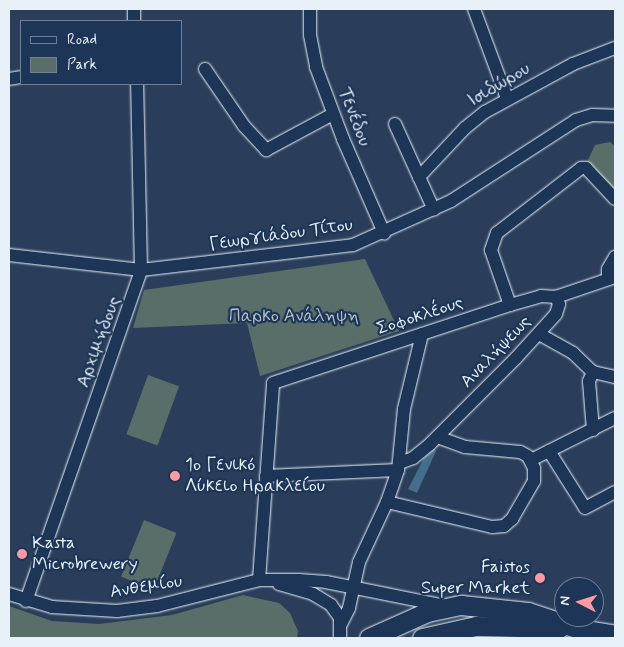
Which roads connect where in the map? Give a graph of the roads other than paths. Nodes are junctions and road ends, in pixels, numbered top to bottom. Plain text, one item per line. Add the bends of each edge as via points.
1 (310, 9) edge
2 (474, 9) edge
3 (615, 48) edge
4 (205, 69) dead end
5 (137, 85) edge
6 (507, 98) junction
7 (333, 114) junction
8 (615, 116) edge
9 (395, 124) dead end
10 (419, 177) junction
11 (615, 199) edge
12 (434, 210) junction
13 (384, 233) junction
14 (9, 256) edge
15 (615, 257) edge
16 (142, 270) junction
17 (612, 278) edge
18 (556, 297) junction
19 (510, 305) junction
20 (422, 334) junction
21 (539, 334) junction
22 (593, 372) junction
23 (615, 377) edge
24 (615, 418) edge
25 (593, 430) junction
26 (438, 436) junction
27 (549, 451) junction
28 (531, 460) junction
29 (399, 466) junction
30 (266, 476) junction
31 (615, 492) edge
32 (387, 502) junction
33 (263, 580) junction
34 (353, 587) junction
35 (9, 594) edge
36 (26, 601) junction
37 (449, 607) junction
38 (341, 624) junction
39 (574, 628) junction
40 (615, 635) edge
41 (340, 638) edge
42 (369, 638) edge
43 (422, 638) edge

1 - 7 street, Τενέδου via 314,57
2 - 6 street
3 - 6 street, Ισιδώρου via 573,64
4 - 7 street via 244,126 266,150
5 - 16 street, Αρχιμήδους
6 - 10 street, Ισιδώρου via 465,128
7 - 13 street, Τενέδου
8 - 12 street, Γεωργιάδου Τίτου via 592,114 569,123
9 - 10 street
10 - 12 street
11 - 19 street via 586,168 581,168 497,234 491,250
12 - 13 street, Γεωργιάδου Τίτου
13 - 16 street, Γεωργιάδου Τίτου via 338,248
14 - 16 street, Γεωργιάδου Τίτου
15 - 17 street via 608,269
16 - 36 street, Αρχιμήδους
17 - 18 street
18 - 19 street, Σοφοκλέους via 541,296
18 - 21 street, Αναλήψεως via 556,314
19 - 20 street, Σοφοκλέους
20 - 29 street via 404,409
20 - 30 street, Σοφοκλέους via 273,383
21 - 22 street via 573,353
21 - 26 street, Αναλήψεως
22 - 23 street
22 - 25 street via 589,381
24 - 25 street
25 - 27 street
26 - 28 street via 465,447 520,452
26 - 29 street, Αναλήψεως
27 - 28 street
27 - 31 street via 585,508
28 - 32 street via 535,472 532,489 512,519 502,527 461,521
29 - 30 street
29 - 32 street
30 - 33 street, Σοφοκλέους
32 - 34 street via 362,553
33 - 34 street, Ανθεμίου via 312,581
33 - 36 street, Ανθεμίου via 128,610 63,608
33 - 38 street via 325,601 337,611
34 - 37 street, Ανθεμίου
34 - 38 street
35 - 36 street, Ανθεμίου
37 - 39 main road via 481,606 528,612
37 - 42 main road via 418,615
38 - 41 street
39 - 40 main road
39 - 43 main road via 476,626

